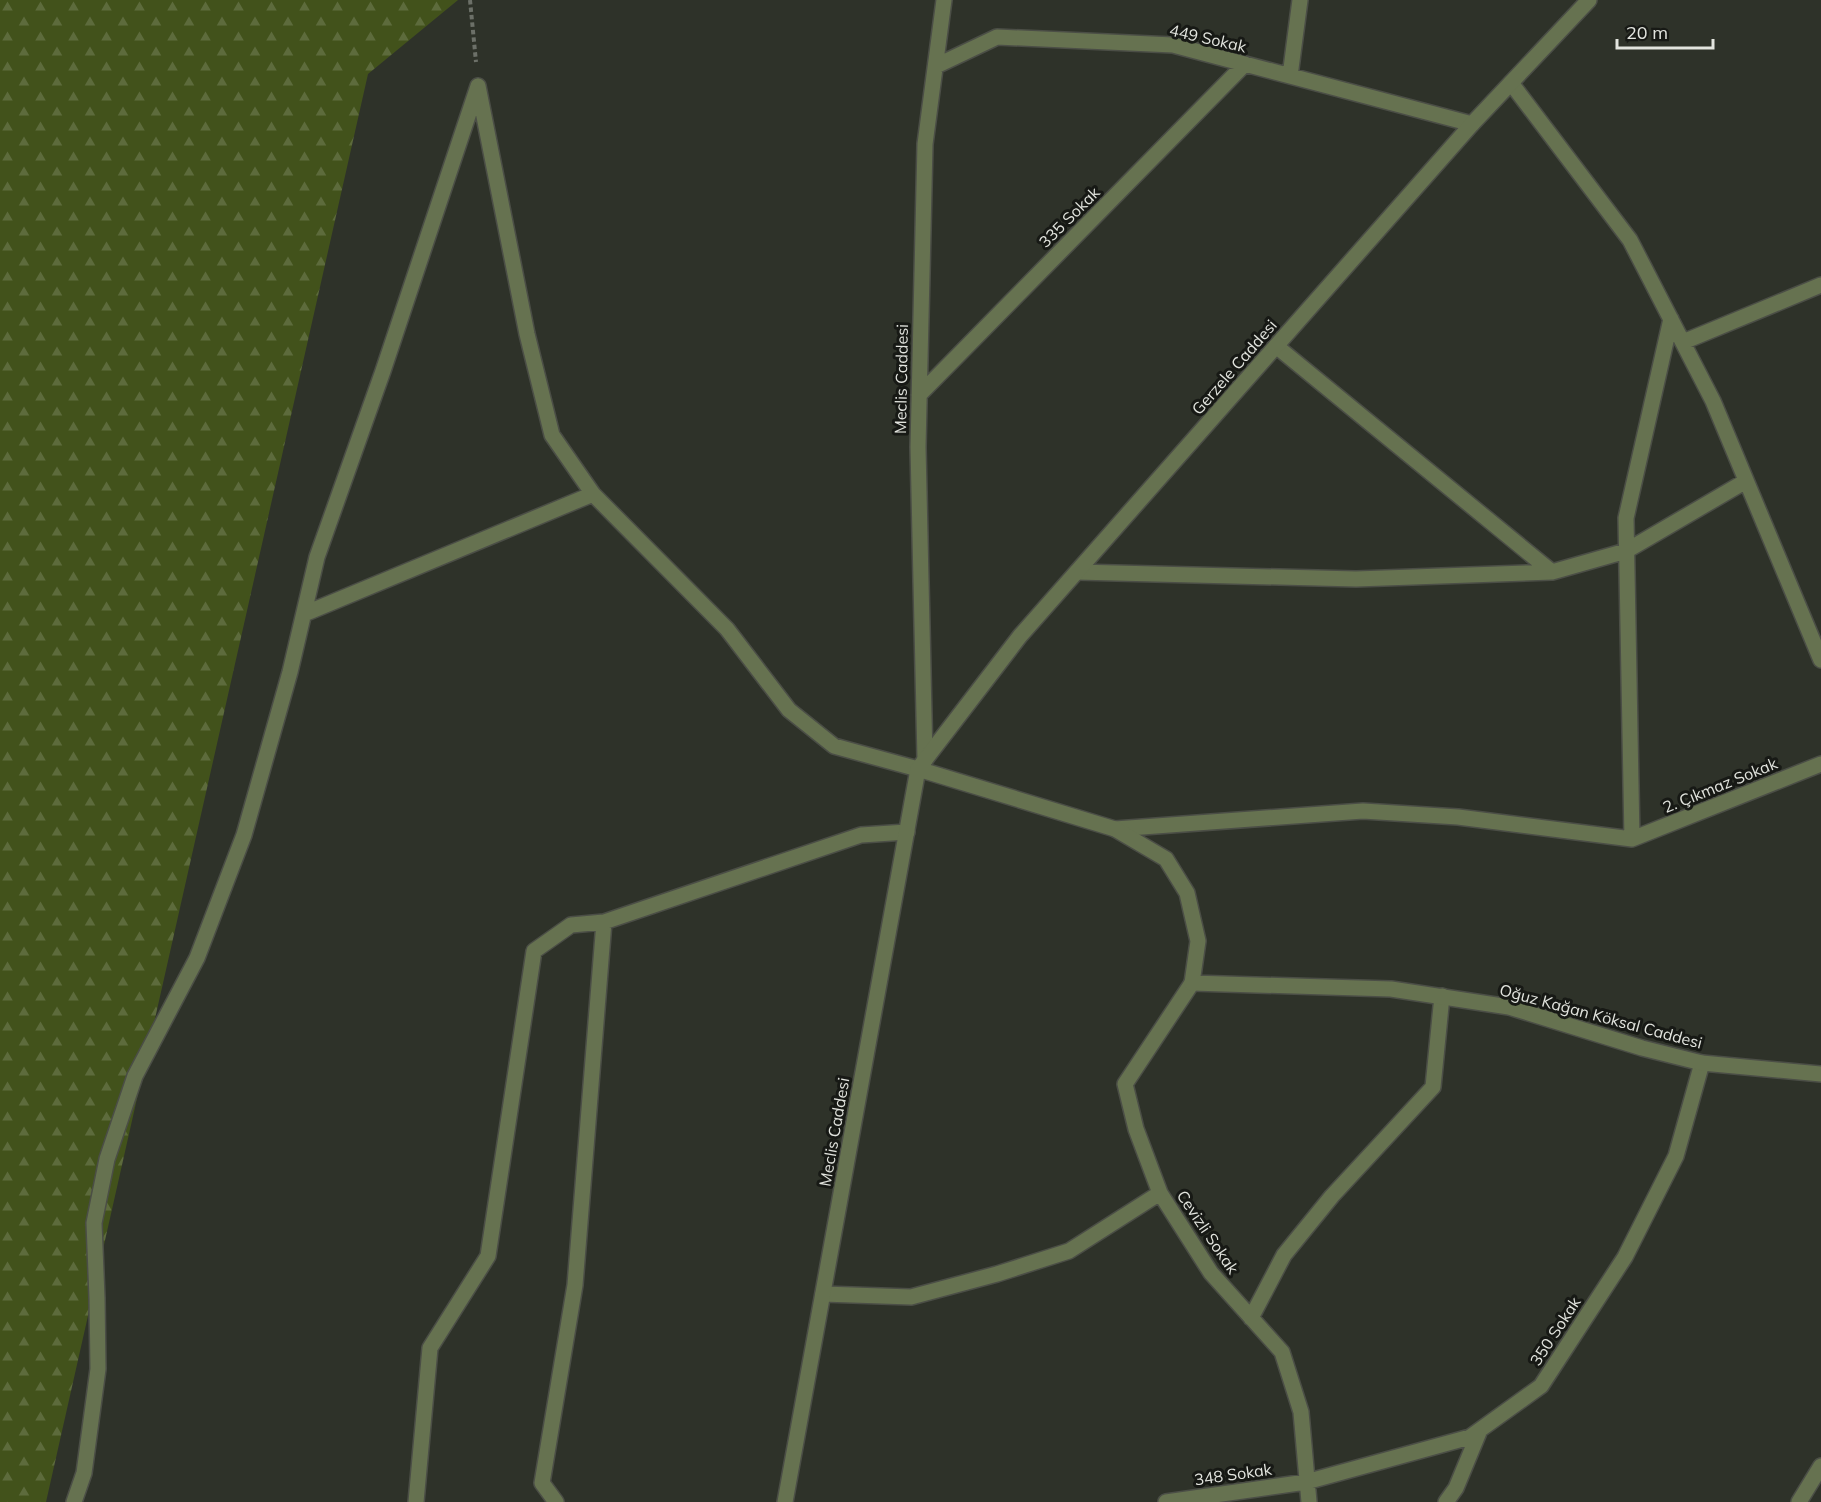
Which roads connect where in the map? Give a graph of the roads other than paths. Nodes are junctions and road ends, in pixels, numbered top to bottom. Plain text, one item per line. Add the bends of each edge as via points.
1 (944, 0) edge
2 (1300, 0) edge
3 (1589, 0) edge
4 (1245, 64) junction
5 (936, 66) junction
6 (1290, 76) junction
7 (1511, 83) junction
8 (1472, 124) junction
9 (1821, 285) edge
10 (1671, 319) junction
11 (1683, 342) junction
12 (1276, 346) junction
13 (919, 395) junction
14 (1746, 481) junction
15 (593, 494) junction
16 (1626, 551) junction
17 (1077, 572) junction
18 (1552, 572) junction
19 (304, 614) junction
20 (1821, 660) edge
21 (922, 764) junction
22 (1821, 764) edge
23 (1115, 829) junction
24 (908, 832) junction
25 (1632, 839) junction
26 (604, 922) junction
27 (1192, 983) junction
28 (1442, 996) junction
29 (1702, 1063) junction
30 (1821, 1074) edge
31 (1160, 1193) junction
32 (823, 1294) junction
33 (1251, 1318) junction
34 (1480, 1430) junction
35 (1821, 1466) edge
36 (1306, 1482) junction
37 (74, 1502) edge
38 (416, 1502) edge
39 (556, 1502) edge
40 (785, 1502) edge
41 (1166, 1502) edge
42 (1309, 1502) edge
43 (1446, 1502) edge
44 (1799, 1502) edge

1 - 5 street, Meclis Caddesi
2 - 6 street
3 - 7 street, Gerzele Caddesi
4 - 5 street, 449 Sokak via 1173,45 997,37
4 - 6 street, 449 Sokak
4 - 13 street, 335 Sokak
5 - 13 street, Meclis Caddesi via 925,144
6 - 8 street, 449 Sokak
7 - 8 street, Gerzele Caddesi
7 - 10 street via 1630,240
8 - 12 street, Gerzele Caddesi
9 - 11 street
10 - 11 street
10 - 16 street via 1626,518
11 - 14 street
12 - 17 street, Gerzele Caddesi
12 - 18 street
13 - 21 street, Meclis Caddesi
14 - 16 street
14 - 20 street
15 - 19 street
15 - 19 street via 552,435 527,334 478,86 317,557
15 - 21 street via 727,629 789,710 834,746
16 - 18 street
16 - 25 street
17 - 18 street via 1356,579
17 - 21 street, Gerzele Caddesi via 1020,636
19 - 37 street via 244,835 197,958 135,1076 107,1159 94,1223 98,1369 84,1473
21 - 23 street
21 - 24 street, Meclis Caddesi
22 - 25 street, 2. Çıkmaz Sokak
23 - 25 street via 1363,811 1458,817
23 - 27 street via 1166,860 1187,893 1198,940
24 - 26 street via 861,835
24 - 32 street, Meclis Caddesi
26 - 38 street via 571,924 534,951 488,1256 430,1348
26 - 39 street via 576,1285 542,1483
27 - 28 street, Oğuz Kağan Köksal Caddesi via 1391,988
27 - 31 street, Cevizli Sokak via 1125,1084 1136,1129
28 - 29 street, Oğuz Kağan Köksal Caddesi via 1509,1007
28 - 33 street via 1433,1087 1332,1196 1284,1256
29 - 30 street, Oğuz Kağan Köksal Caddesi
29 - 34 street, 350 Sokak via 1676,1156 1625,1257 1541,1386
31 - 32 street via 1069,1251 997,1274 911,1297
31 - 33 street, Cevizli Sokak via 1211,1273
32 - 40 street, Meclis Caddesi
33 - 36 street, Cevizli Sokak via 1282,1352 1301,1412
34 - 36 street, 350 Sokak via 1470,1437
34 - 43 street
35 - 44 street
36 - 41 street, 348 Sokak
36 - 42 street, Cevizli Sokak

